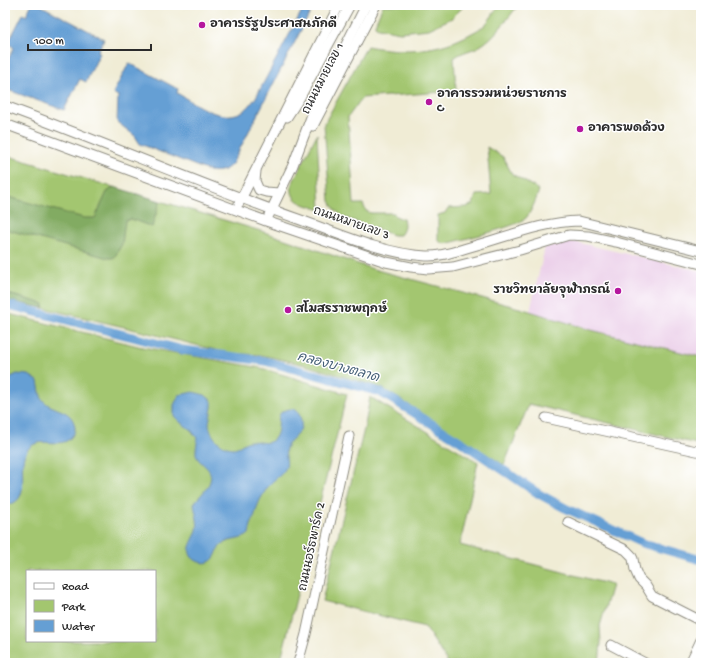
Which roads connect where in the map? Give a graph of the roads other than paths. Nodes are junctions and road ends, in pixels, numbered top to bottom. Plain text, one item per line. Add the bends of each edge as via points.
1 (339, 5) edge
2 (350, 5) edge
3 (366, 5) edge
4 (376, 5) edge
5 (5, 106) edge
6 (5, 124) edge
7 (265, 151) junction
8 (293, 165) junction
9 (257, 166) junction
10 (279, 193) junction
11 (241, 198) junction
12 (236, 210) junction
13 (272, 210) junction
14 (266, 221) junction
15 (701, 251) edge
16 (701, 264) edge
17 (546, 418) dead end
18 (349, 436) dead end
19 (701, 452) edge
20 (568, 522) dead end
21 (701, 621) edge
22 (701, 640) edge
23 (611, 645) dead end
24 (298, 663) edge
25 (645, 663) edge
26 (690, 663) edge

1 - 7 street, ถนนหมายเลข 1
2 - 7 street, ถนนหมายเลข 1 via 300,97
3 - 8 street, ถนนหมายเลข 1 via 316,104
4 - 8 street, ถนนหมายเลข 1
5 - 11 street, ถนนหมายเลข 3
6 - 12 street, ถนนหมายเลข 3
7 - 9 street, ถนนหมายเลข 1
8 - 10 street, ถนนหมายเลข 1
9 - 10 street via 257,187 262,191
9 - 11 street, ถนนหมายเลข 1
10 - 13 street, ถนนหมายเลข 1
11 - 12 street, ถนนหมายเลข 1
11 - 13 street, ถนนหมายเลข 3
12 - 14 street, ถนนหมายเลข 3
13 - 14 street, ถนนหมายเลข 1
13 - 15 street, ถนนหมายเลข 3 via 386,250 414,255 428,256 452,252 534,227 563,221 579,221
14 - 16 street, ถนนหมายเลข 3 via 386,262 426,269 452,267 569,235 616,242
17 - 19 street
18 - 24 street, ถนนนอร์ธพาร์ค 2
20 - 21 street via 626,550 633,559 639,579 652,596
22 - 26 street
23 - 25 street

